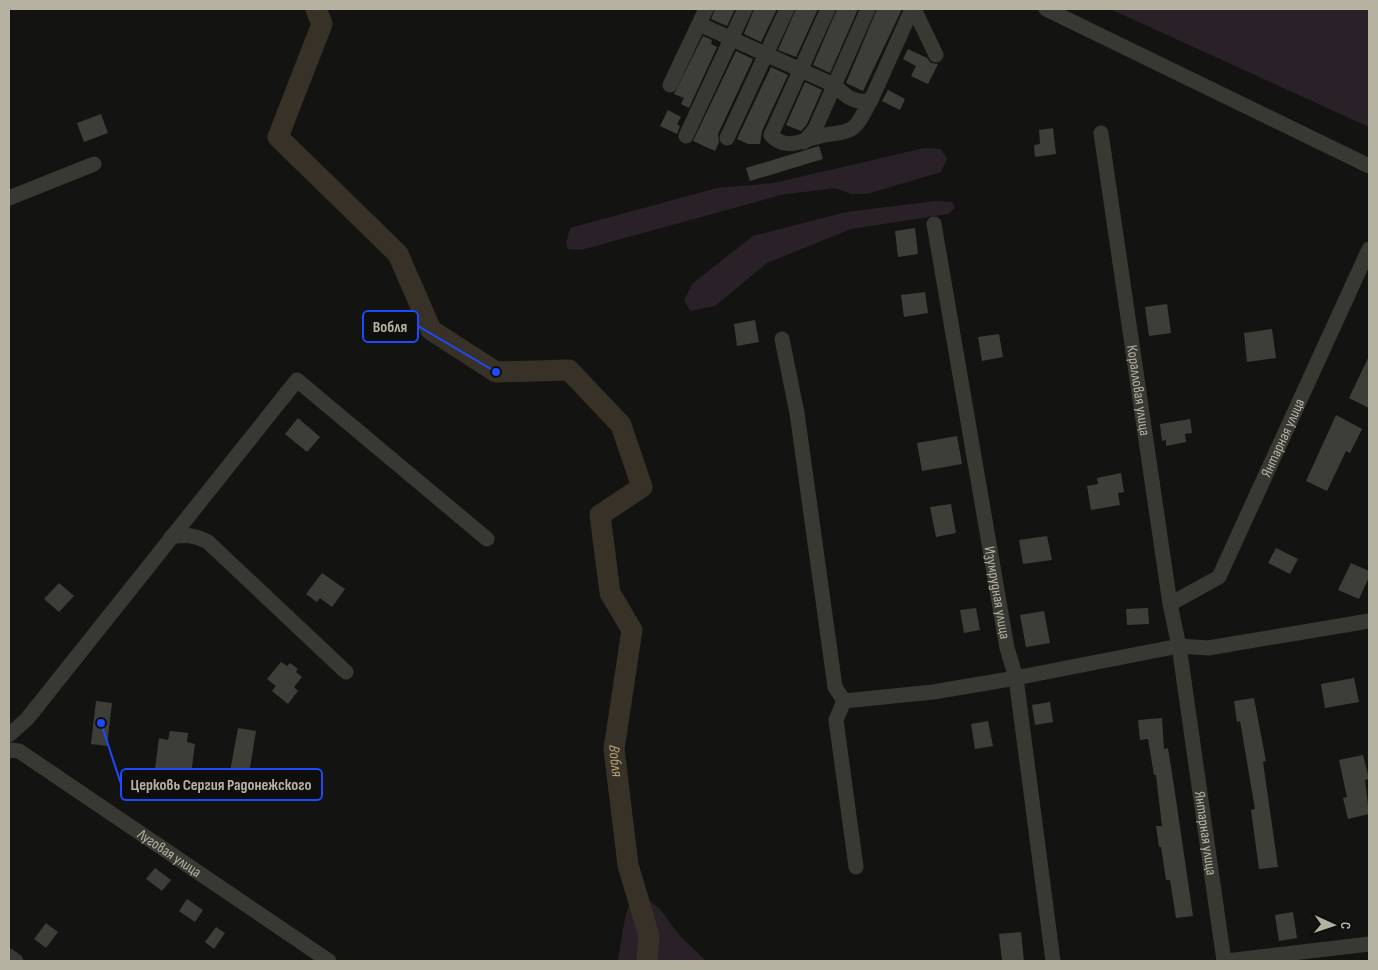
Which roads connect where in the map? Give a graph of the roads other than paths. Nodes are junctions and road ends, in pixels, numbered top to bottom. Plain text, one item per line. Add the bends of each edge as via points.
1 (706, 9) edge
2 (745, 9) edge
3 (787, 9) edge
4 (828, 9) edge
5 (868, 9) edge
6 (913, 9) edge
7 (1046, 9) edge
8 (699, 24) junction
9 (732, 39) junction
10 (766, 54) junction
11 (936, 55) dead end
12 (800, 70) junction
13 (670, 84) dead end
14 (834, 85) junction
15 (871, 100) junction
16 (1101, 133) dead end
17 (686, 136) dead end
18 (728, 138) dead end
19 (804, 142) junction
20 (94, 164) dead end
21 (1369, 166) edge
22 (9, 198) edge
23 (934, 224) dead end
24 (1369, 249) edge
25 (782, 339) dead end
26 (171, 537) junction
27 (487, 539) dead end
28 (1170, 604) junction
29 (1369, 621) edge
30 (1179, 646) junction
31 (346, 672) dead end
32 (1016, 678) junction
33 (844, 701) junction
34 (9, 735) edge
35 (9, 750) edge
36 (856, 867) dead end
37 (1369, 944) edge
38 (9, 956) edge
39 (16, 961) edge
40 (329, 961) edge
41 (1054, 961) edge
42 (1225, 961) edge

1 - 8 street
2 - 9 street
3 - 10 street
4 - 12 street
5 - 14 street
6 - 11 street
6 - 15 street
7 - 21 street
8 - 9 street
8 - 13 street
9 - 10 street
9 - 17 street
10 - 12 street
10 - 18 street
12 - 14 street
12 - 19 street via 770,134 785,144
14 - 15 street via 857,102
14 - 19 street via 815,129
15 - 19 street via 853,129
16 - 28 street, Коралловая улица
20 - 22 street
23 - 32 street, Изумрудная улица via 1006,648
24 - 28 street, Янтарная улица via 1219,577
25 - 33 street via 797,413 835,688
26 - 27 street via 297,380
26 - 31 street via 185,534 208,542
26 - 34 street via 27,719
28 - 30 street, Коралловая улица
29 - 30 street via 1208,648
30 - 32 street
30 - 42 street, Янтарная улица
32 - 33 street via 933,692
32 - 41 street, Изумрудная улица
33 - 36 street via 836,720
35 - 40 street, Луговая улица via 19,751
37 - 42 street
38 - 39 street

